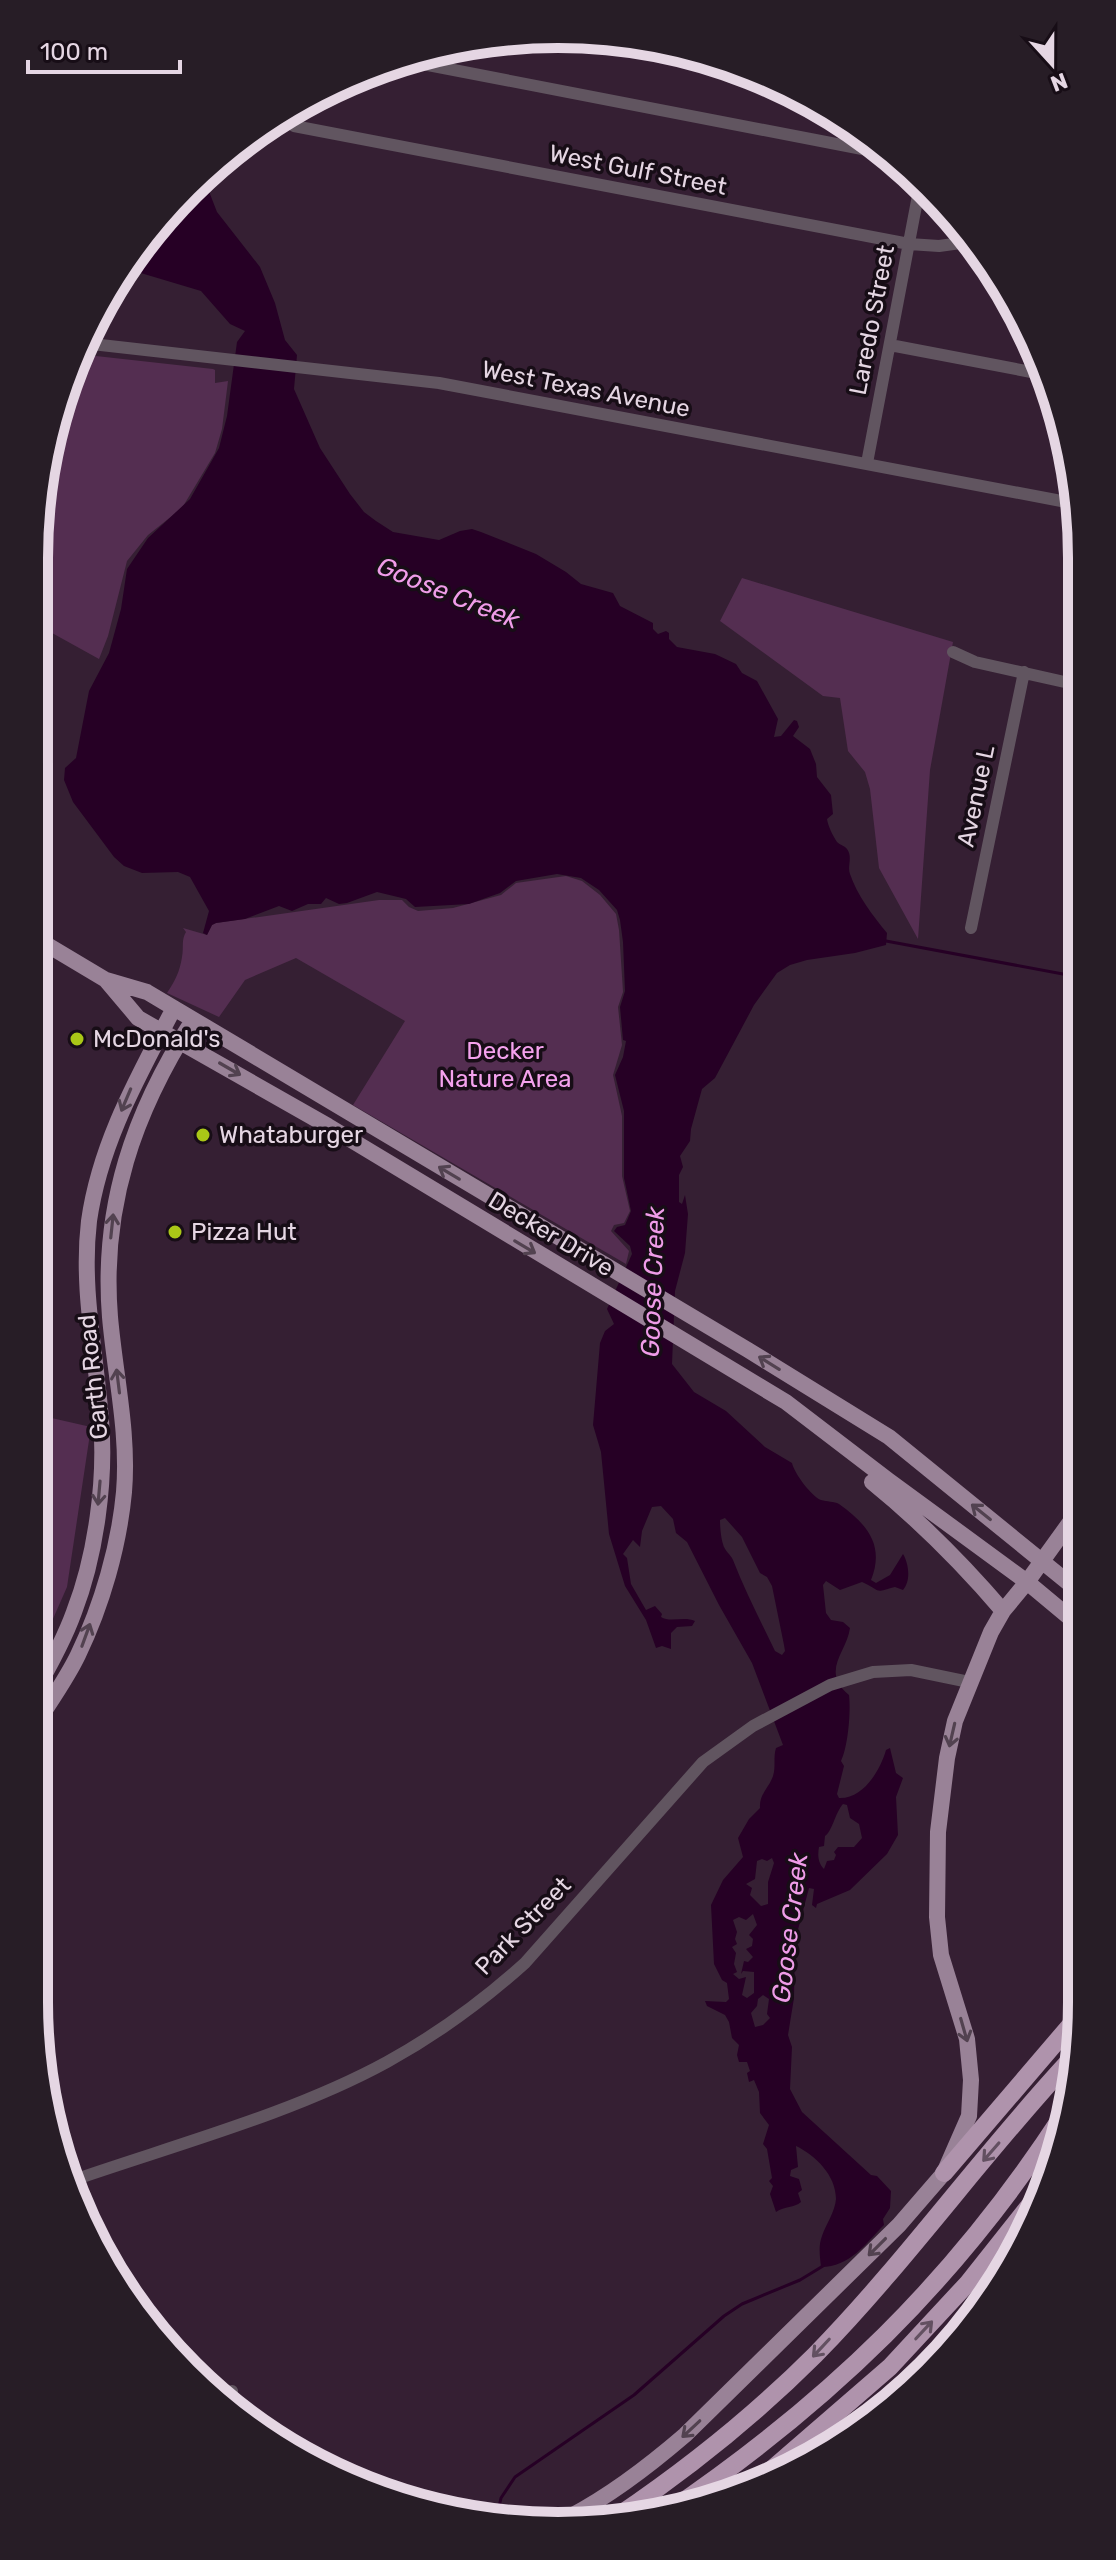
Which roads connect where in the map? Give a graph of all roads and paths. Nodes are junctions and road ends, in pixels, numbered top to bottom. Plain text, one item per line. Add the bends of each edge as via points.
1 (427, 65) edge
2 (294, 126) dead end
3 (862, 149) edge
4 (918, 196) edge
5 (959, 243) edge
6 (909, 244) junction
7 (95, 344) edge
8 (890, 345) junction
9 (1033, 372) edge
10 (867, 463) junction
11 (1065, 502) edge
12 (953, 652) dead end
13 (1024, 672) junction
14 (1068, 683) edge
15 (971, 928) dead end
16 (48, 945) edge
17 (106, 980) junction
18 (174, 1008) junction
19 (193, 1020) junction
20 (162, 1031) junction
21 (179, 1041) junction
22 (97, 1182) junction
23 (117, 1190) junction
24 (110, 1286) junction
25 (86, 1287) junction
26 (786, 1402) junction
27 (122, 1418) junction
28 (101, 1421) junction
29 (1068, 1525) edge
30 (94, 1532) junction
31 (116, 1538) junction
32 (1042, 1561) junction
33 (1027, 1582) junction
34 (1068, 1582) edge
35 (1003, 1611) junction
36 (1068, 1616) edge
37 (48, 1668) edge
38 (48, 1673) edge
39 (969, 1682) junction
40 (62, 1683) junction
41 (48, 1705) edge
42 (1067, 2029) edge
43 (1064, 2067) edge
44 (1052, 2131) edge
45 (944, 2173) junction
46 (80, 2178) edge
47 (1019, 2218) edge
48 (784, 2459) edge
49 (693, 2494) edge
50 (630, 2507) edge
51 (579, 2511) edge

1 - 3 street
2 - 6 street, West Gulf Street
4 - 6 street, Laredo Street
5 - 6 street, West Gulf Street
6 - 8 street, Laredo Street
7 - 10 street, West Texas Avenue via 439,383
8 - 9 street
8 - 10 street, Laredo Street
10 - 11 street, West Texas Avenue
12 - 13 street
13 - 14 street
13 - 15 street, Avenue L
16 - 17 main road, Decker Drive
17 - 18 main road, Decker Drive via 147,992
17 - 20 main road, Decker Drive via 138,1018
18 - 19 main road, Decker Drive
18 - 20 main road, Garth Road
19 - 21 main road, Garth Road
32 -> 19 main road, Decker Drive via 889,1437
20 - 21 main road, Decker Drive
20 -> 22 main road, Garth Road via 130,1090
21 - 23 main road, Garth Road via 147,1104
21 -> 26 main road, Decker Drive
22 - 23 street
22 - 25 main road, Garth Road
24 -> 23 main road, Garth Road
24 - 25 main road
27 -> 24 main road, Garth Road
25 - 28 main road, Garth Road
26 - 33 main road, Decker Drive
26 - 35 main road via 832,1449 914,1516
27 - 28 main road
27 - 31 main road, Garth Road via 125,1462
28 -> 30 main road, Garth Road
29 - 32 main road
30 - 31 main road
30 - 37 main road, Garth Road via 75,1610
40 -> 31 main road, Garth Road via 84,1641
32 - 33 main road
32 - 34 main road, Decker Drive
33 - 35 main road
33 - 36 main road, Decker Drive
35 - 39 main road
38 - 40 main road
39 -> 45 main road via 947,1758 938,1832 941,1955 967,2039 971,2080 969,2116
39 - 46 street, Park Street via 911,1670 857,1676 753,1726 703,1762 525,1963 426,2038 374,2069 281,2109
40 - 41 main road, Garth Road
42 - 45 highway
43 -> 50 highway via 817,2352 753,2413
44 - 49 highway via 999,2207 920,2301 856,2366 760,2447
45 -> 51 main road via 899,2225 685,2435 648,2467
48 -> 47 highway via 890,2367

